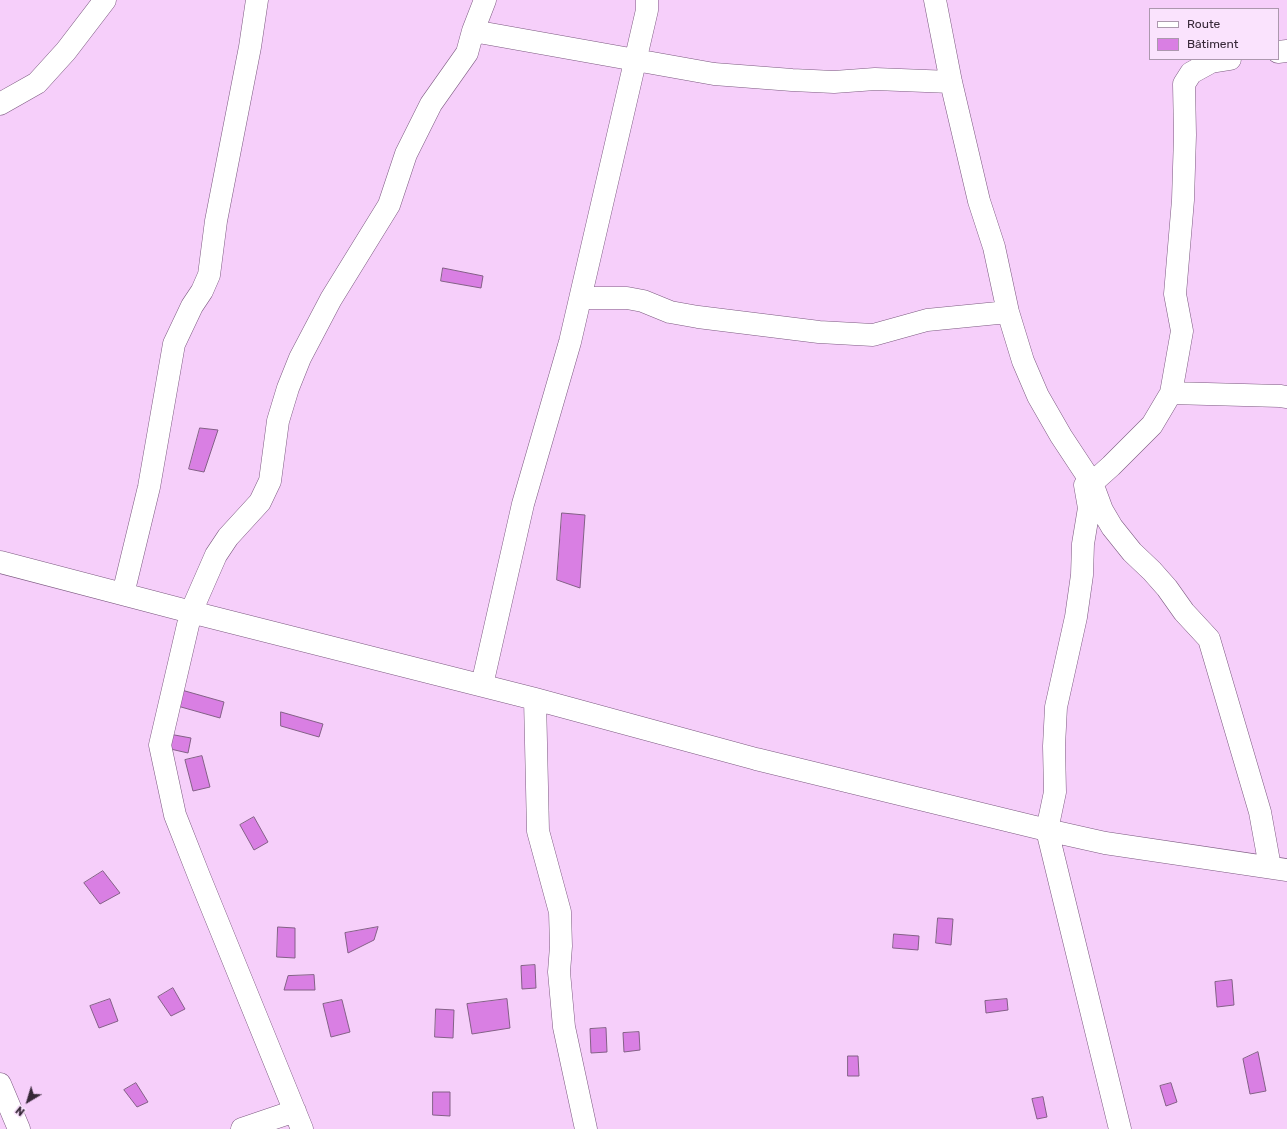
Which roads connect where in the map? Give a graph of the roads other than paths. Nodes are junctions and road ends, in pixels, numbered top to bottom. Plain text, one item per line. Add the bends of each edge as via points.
1 (105, 0) edge
2 (257, 0) edge
3 (485, 0) edge
4 (647, 0) edge
5 (935, 0) edge
6 (473, 32) junction
7 (635, 60) junction
8 (1224, 60) edge
9 (951, 82) junction
10 (0, 104) edge
11 (581, 298) junction
12 (1008, 312) junction
13 (1171, 393) junction
14 (1287, 397) edge
15 (1087, 477) junction
16 (0, 562) edge
17 (123, 594) junction
18 (191, 612) junction
19 (482, 685) junction
20 (535, 699) junction
21 (1047, 830) junction
22 (1278, 869) edge
23 (0, 1084) edge
24 (299, 1120) edge
25 (19, 1129) edge
26 (242, 1129) edge
27 (586, 1129) edge
28 (1120, 1129) edge

1 - 10 street via 66,51 37,83
2 - 17 street via 216,220 209,275 174,344 149,487
3 - 6 street
4 - 7 street
5 - 9 street
6 - 7 street
6 - 18 street via 467,53 431,104 406,154 390,205 331,299 300,358 278,421 270,481 260,502 228,537 216,555
7 - 9 street via 714,74 792,80 834,82 874,79
7 - 11 street
8 - 13 street via 1211,62 1191,73 1184,84 1183,200 1175,294 1182,332
9 - 12 street via 979,201 994,246
11 - 12 street via 627,298 643,301 670,312 698,317 819,332 873,334 927,320
11 - 19 street via 523,504
12 - 15 street via 1023,361 1038,396
13 - 14 street
13 - 15 street via 1152,425 1111,466
15 - 21 street via 1089,508 1083,544 1082,575 1076,617 1056,707 1055,792
15 - 22 street via 1112,527 1209,639
16 - 17 street
17 - 18 street
18 - 19 street
18 - 24 street via 160,745 176,815
19 - 20 street
20 - 21 street via 756,759
20 - 27 street via 538,831 560,912 562,946 559,972 564,1027
21 - 22 street via 1105,843
21 - 28 street
23 - 25 street
24 - 26 street

